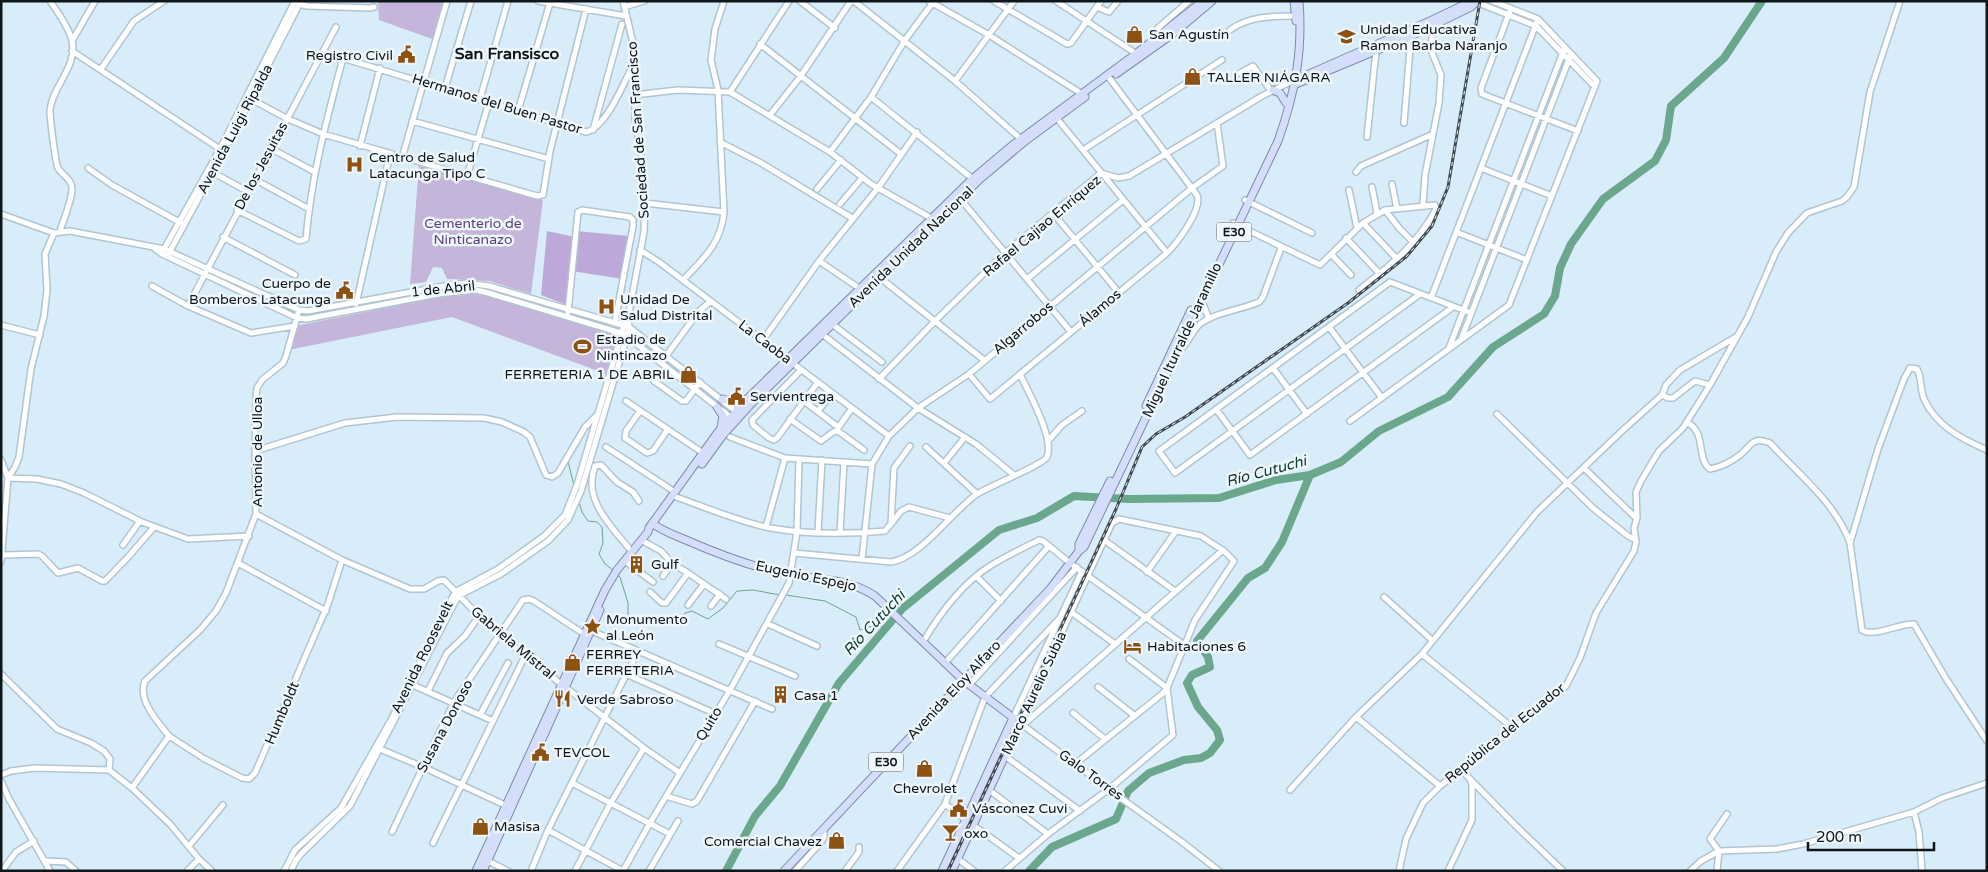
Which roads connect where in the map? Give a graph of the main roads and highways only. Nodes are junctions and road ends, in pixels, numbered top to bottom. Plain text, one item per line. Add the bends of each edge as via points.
1 (1203, 1) edge
2 (1212, 1) edge
3 (1294, 1) edge
4 (1299, 1) edge
5 (1476, 2) edge
6 (1433, 23) junction
7 (1160, 39) junction
8 (1378, 48) junction
9 (1108, 77) junction
10 (1294, 82) junction
11 (1272, 91) road end
12 (1286, 103) junction
13 (1055, 117) junction
14 (1022, 140) junction
15 (958, 196) junction
16 (1247, 201) junction
17 (1235, 224) junction
18 (877, 275) junction
19 (790, 361) junction
20 (722, 399) road end
21 (744, 402) junction
22 (717, 407) road end
23 (735, 416) junction
24 (720, 430) junction
25 (1127, 451) junction
26 (676, 495) junction
27 (654, 525) junction
28 (607, 588) junction
29 (966, 682) junction
30 (564, 686) junction
31 (1013, 718) junction
32 (1022, 724) joint
33 (509, 807) junction
34 (476, 871) edge
35 (483, 871) edge
36 (784, 871) edge
37 (942, 871) edge
38 (952, 871) edge

1 - 7 main road, Avenida Unidad Nacional
2 - 7 main road, Avenida Unidad Nacional
3 - 10 main road, Miguel Iturralde Jaramillo / E30
4 - 10 main road, Miguel Iturralde Jaramillo / E30 via 1300,42
5 - 6 main road, Rafael Cajiao Enríquez
6 - 8 main road, Rafael Cajiao Enríquez
6 - 8 main road, Rafael Cajiao Enríquez via 1411,36
7 - 9 main road, Avenida Unidad Nacional
8 - 10 main road, Rafael Cajiao Enríquez
9 - 13 main road, Avenida Unidad Nacional
9 - 13 main road, Avenida Unidad Nacional
10 - 12 main road, Miguel Iturralde Jaramillo / E30
10 - 16 main road, Miguel Iturralde Jaramillo / E30 via 1278,141
11 - 12 main road via 1280,93
12 - 16 main road, Miguel Iturralde Jaramillo / E30
13 - 14 main road, Avenida Unidad Nacional
14 - 15 main road, Avenida Unidad Nacional
14 - 15 main road, Avenida Unidad Nacional via 972,179
15 - 18 main road, Avenida Unidad Nacional
15 - 18 main road, Avenida Unidad Nacional via 931,218
16 - 17 main road, Miguel Iturralde Jaramillo / E30
17 - 25 main road, Miguel Iturralde Jaramillo / E30
17 - 25 main road, Miguel Iturralde Jaramillo / E30 via 1178,352
18 - 19 main road, Avenida Unidad Nacional via 822,334
18 - 19 main road, Avenida Unidad Nacional via 859,288
19 - 21 main road, Avenida Unidad Nacional
19 - 23 main road, Avenida Unidad Nacional
20 - 21 main road
21 - 23 main road, Avenida Unidad Nacional
22 - 24 main road via 723,416
23 - 24 main road, Avenida Unidad Nacional
23 - 26 main road, Avenida Unidad Nacional
24 - 26 main road, Avenida Unidad Nacional
25 - 29 main road, Avenida Eloy Alfaro / E30 via 1084,547
26 - 27 main road, Avenida Unidad Nacional
27 - 28 main road, Avenida Unidad Nacional
27 - 29 main road, Eugenio Espejo via 711,552 757,567 863,588
28 - 30 main road, Avenida Unidad Nacional via 584,634
28 - 30 main road, Avenida Unidad Nacional via 592,631
29 - 31 main road, Galo Torres
29 - 36 main road, Avenida Eloy Alfaro / E30
30 - 33 main road, Avenida Unidad Nacional
31 - 32 main road, Galo Torres
31 - 37 main road, Marco Aurelio Subia
32 - 38 main road, Marco Aurelio Subia
33 - 34 main road, Avenida Unidad Nacional
33 - 35 main road, Avenida Unidad Nacional

